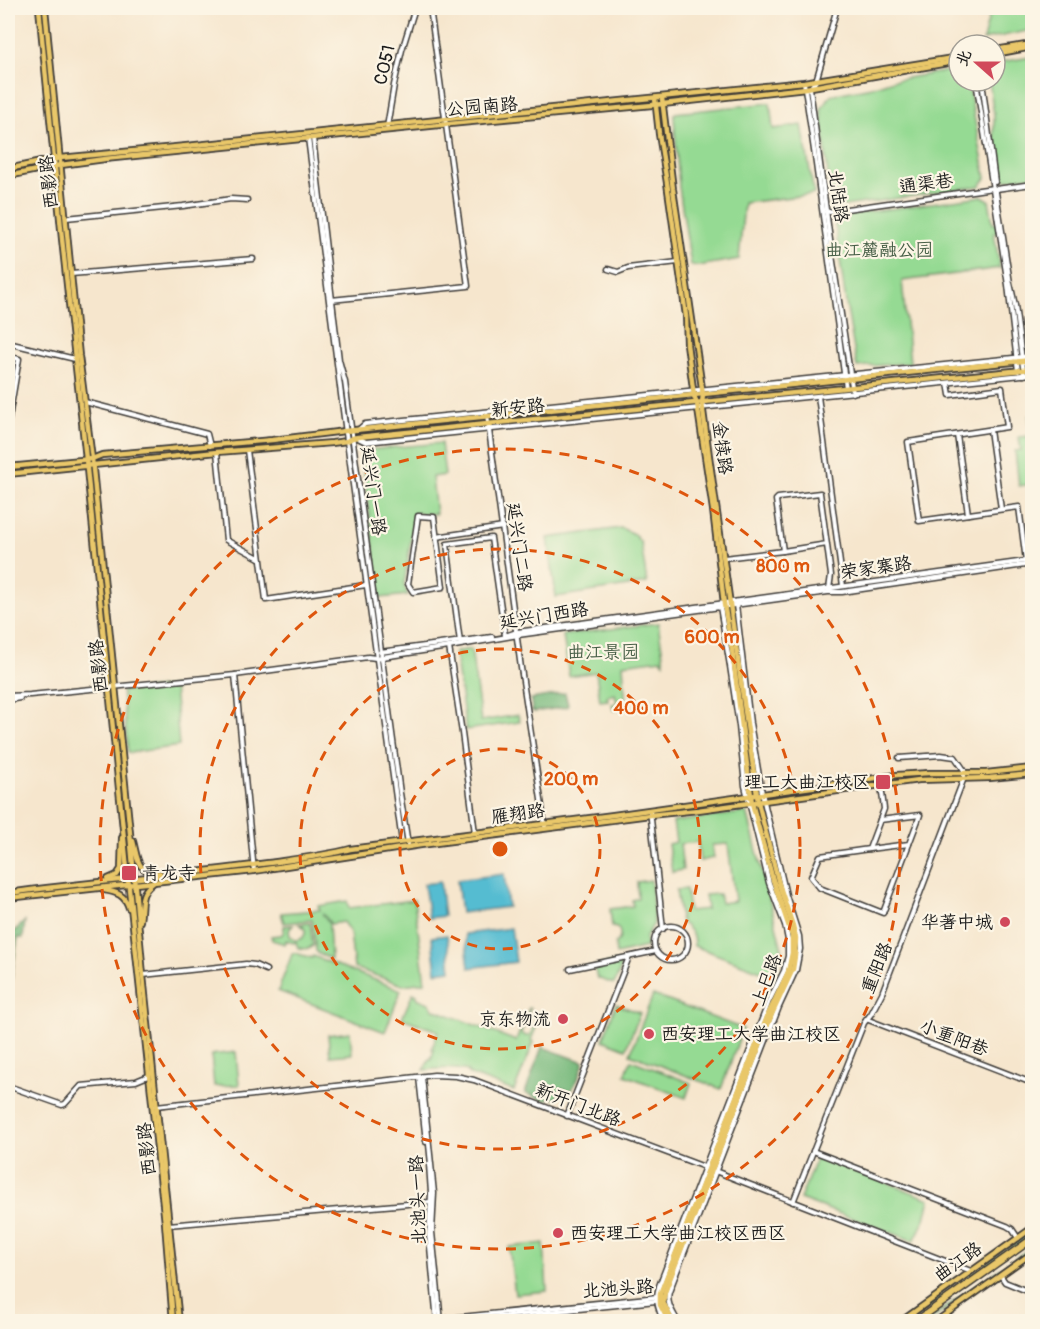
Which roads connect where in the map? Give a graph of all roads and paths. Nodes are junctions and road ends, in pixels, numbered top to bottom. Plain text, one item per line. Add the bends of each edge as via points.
1 (39, 8) edge
2 (45, 8) edge
3 (415, 8) edge
4 (430, 8) edge
5 (837, 8) edge
6 (1032, 45) edge
7 (1007, 50) edge
8 (947, 61) edge
9 (947, 61) edge
10 (816, 81) junction
11 (806, 86) junction
12 (978, 93) edge
13 (983, 93) edge
14 (655, 101) junction
15 (663, 101) junction
16 (445, 122) junction
17 (387, 128) junction
18 (310, 138) junction
19 (57, 158) junction
20 (58, 165) junction
21 (8, 169) edge
22 (8, 176) edge
23 (1032, 184) edge
24 (995, 188) junction
25 (247, 200) dead end
26 (825, 212) junction
27 (66, 218) junction
28 (253, 259) dead end
29 (678, 262) junction
30 (608, 269) dead end
31 (71, 274) junction
32 (331, 300) junction
33 (8, 343) edge
34 (8, 356) edge
35 (1032, 358) edge
36 (76, 360) junction
37 (1019, 360) junction
38 (1032, 369) edge
39 (1021, 373) junction
40 (1032, 374) edge
41 (848, 377) junction
42 (948, 383) junction
43 (849, 390) junction
44 (702, 392) junction
45 (694, 393) junction
46 (818, 396) junction
47 (85, 402) junction
48 (700, 405) junction
49 (487, 414) junction
50 (8, 424) edge
51 (489, 427) junction
52 (990, 430) junction
53 (348, 431) junction
54 (957, 435) junction
55 (352, 439) junction
56 (210, 446) junction
57 (247, 450) junction
58 (217, 452) junction
59 (89, 459) junction
60 (89, 466) junction
61 (8, 467) edge
62 (8, 474) edge
63 (1001, 510) junction
64 (968, 514) junction
65 (503, 527) junction
66 (436, 537) junction
67 (827, 544) junction
68 (783, 550) junction
69 (260, 558) junction
70 (724, 558) junction
71 (1026, 561) junction
72 (1032, 562) edge
73 (452, 580) junction
74 (442, 582) junction
75 (366, 585) junction
76 (843, 586) junction
77 (829, 589) junction
78 (728, 605) junction
79 (517, 634) junction
80 (505, 636) junction
81 (460, 642) junction
82 (449, 647) junction
83 (379, 655) junction
84 (235, 675) junction
85 (112, 687) junction
86 (8, 698) edge
87 (899, 758) dead end
88 (1032, 768) edge
89 (1032, 774) edge
90 (964, 776) junction
91 (881, 785) junction
92 (754, 795) junction
93 (756, 802) junction
94 (650, 812) junction
95 (880, 820) junction
96 (126, 826) junction
97 (545, 827) junction
98 (475, 833) junction
99 (405, 842) junction
100 (909, 844) junction
101 (406, 848) junction
102 (869, 849) junction
103 (254, 868) junction
104 (175, 874) junction
105 (159, 880) junction
106 (103, 881) junction
107 (131, 881) junction
108 (96, 888) junction
109 (8, 893) edge
110 (8, 898) edge
111 (132, 918) junction
112 (139, 926) junction
113 (663, 929) junction
114 (656, 951) junction
115 (629, 957) junction
116 (570, 969) dead end
117 (266, 970) dead end
118 (143, 975) junction
119 (866, 1019) junction
120 (148, 1076) junction
121 (421, 1077) junction
122 (1032, 1083) edge
123 (8, 1086) edge
124 (156, 1106) junction
125 (567, 1116) junction
126 (813, 1151) junction
127 (710, 1169) junction
128 (430, 1202) junction
129 (793, 1202) junction
130 (167, 1225) junction
131 (1032, 1228) edge
132 (1018, 1238) junction
133 (1032, 1239) edge
134 (1032, 1244) edge
135 (1032, 1253) edge
136 (971, 1271) junction
137 (1000, 1276) junction
138 (1032, 1293) edge
139 (660, 1299) junction
140 (439, 1320) edge
141 (173, 1322) edge
142 (179, 1322) edge
143 (451, 1322) edge
144 (669, 1322) edge
145 (678, 1322) edge
146 (900, 1322) edge
147 (915, 1322) edge
148 (922, 1322) edge
149 (935, 1322) edge

1 - 19 main road, 西影路
2 - 19 main road, 西影路
3 - 17 street, C051 via 402,50
4 - 16 street
5 - 10 street
6 - 7 main road
8 - 10 main road, 公园南路
9 - 11 main road, 公园南路
10 - 11 main road, 公园南路
11 - 15 main road, 公园南路
11 - 26 street, 北陆路
12 - 24 street
13 - 24 street
14 - 15 main road, 公园南路
14 - 16 main road, 公园南路
14 - 29 main road, 金犊路
15 - 44 main road, 金犊路
16 - 17 main road, 公园南路
16 - 32 street via 468,286
17 - 18 main road, 公园南路
17 - 19 main road, 公园南路
18 - 20 main road, 公园南路
18 - 32 street, 延兴门一路
19 - 20 main road, 西影路
19 - 21 main road, 公园南路
20 - 22 main road, 公园南路
20 - 27 main road, 西影路
20 - 36 main road, 西影路
23 - 24 street, 通渠巷
24 - 26 street, 通渠巷
24 - 37 street via 1015,305
25 - 27 street
26 - 41 street, 北陆路
27 - 31 main road, 西影路
28 - 31 street
29 - 30 street via 618,272
29 - 45 main road, 金犊路
31 - 47 main road, 西影路
32 - 53 street, 延兴门一路 via 345,382
33 - 36 street
34 - 50 street via 19,358
35 - 37 main road, 新安路
36 - 59 main road, 西影路
37 - 39 street
37 - 41 main road, 新安路
38 - 39 main road, 新安路
39 - 40 street
39 - 42 street
39 - 43 main road, 新安路
41 - 43 street, 北陆路
41 - 44 main road, 新安路
42 - 43 street
42 - 52 street via 950,395 1002,388 1007,427
43 - 46 street
43 - 48 main road, 新安路
44 - 45 main road, 新安路
44 - 48 main road, 金犊路
45 - 48 main road, 金犊路
45 - 49 main road, 新安路
46 - 48 street
46 - 76 street
47 - 56 street via 207,434
47 - 59 main road, 西影路
48 - 51 main road, 新安路
48 - 70 main road, 金犊路
48 - 78 main road, 金犊路
49 - 51 street, 延兴门二路
49 - 53 main road, 新安路
51 - 55 main road, 新安路
51 - 65 street, 延兴门二路
52 - 54 street
52 - 63 street
53 - 55 street, 延兴门一路
53 - 56 main road, 新安路
54 - 64 street
54 - 64 street via 908,442 911,465 919,521
55 - 57 main road, 新安路
55 - 75 street, 延兴门一路
55 - 83 street, 延兴门一路
56 - 59 main road, 新安路
57 - 58 main road, 新安路
57 - 69 street
58 - 60 main road, 新安路
58 - 69 street via 226,540
59 - 60 main road, 西影路
59 - 61 main road, 新安路
60 - 62 main road, 新安路
60 - 85 main road, 西影路
63 - 64 street
63 - 71 street via 1019,507
65 - 66 street
65 - 79 street, 延兴门二路
66 - 74 street
66 - 74 street via 434,517 418,516 408,584 413,592 443,587
67 - 68 street
67 - 68 street via 820,493 778,498
67 - 77 street
68 - 70 street
69 - 75 street via 266,600
70 - 78 main road, 金犊路
71 - 72 street, 荣家寨路
71 - 76 street, 荣家寨路
72 - 78 street, 荣家寨路 via 842,592
73 - 74 street
73 - 80 street via 447,544 490,538
73 - 81 street
75 - 83 street, 延兴门一路
76 - 77 street, 荣家寨路
77 - 78 street, 荣家寨路
78 - 79 street, 延兴门西路
78 - 92 main road, 金犊路
78 - 92 street via 750,723
79 - 80 street, 延兴门西路
79 - 82 street, 延兴门西路
79 - 97 street, 延兴门二路
80 - 81 street, 延兴门西路
81 - 83 street, 延兴门西路
82 - 83 street, 延兴门西路
82 - 98 street
83 - 84 street, 延兴门西路
83 - 99 street, 延兴门一路
84 - 85 street, 延兴门西路
84 - 103 street
85 - 86 street, 延兴门西路
85 - 96 main road, 西影路
87 - 90 street via 955,757
88 - 90 main road, 雁翔路
89 - 90 main road, 雁翔路
90 - 91 main road, 雁翔路
90 - 92 main road, 雁翔路 via 929,772
90 - 119 street, 重阳路 via 882,993
91 - 93 main road, 雁翔路
91 - 95 street via 884,809
92 - 93 main road, 上巳路
92 - 93 street
92 - 94 main road, 雁翔路
93 - 94 main road, 雁翔路
93 - 127 main road, 上巳路 via 773,880 790,931 792,953
93 - 127 street via 799,936 799,957
94 - 97 main road, 雁翔路
94 - 113 street
95 - 100 street via 920,815
95 - 102 street
96 - 104 main road via 141,868 151,873
96 - 106 main road via 120,850 121,869
96 - 107 main road, 西影路
97 - 98 main road, 雁翔路
97 - 101 main road, 雁翔路
98 - 99 main road, 雁翔路
99 - 101 street, 延兴门一路
99 - 103 main road, 雁翔路
100 - 102 street
100 - 102 street via 883,913 820,888 811,877 820,856
101 - 103 main road, 雁翔路
103 - 104 main road, 雁翔路
103 - 105 main road, 雁翔路
104 - 107 main road, 雁翔路
105 - 107 main road, 雁翔路
105 - 112 main road via 142,894
106 - 107 main road, 雁翔路
106 - 109 main road, 雁翔路
107 - 108 main road, 雁翔路
107 - 111 main road, 西影路
107 - 112 main road, 西影路
108 - 110 main road, 雁翔路
108 - 111 main road via 120,894
111 - 120 main road, 西影路
112 - 118 main road, 西影路
113 - 114 street via 654,941
113 - 114 street via 681,930 687,946 683,955 673,960
114 - 115 street
115 - 116 street
115 - 125 street
117 - 118 street via 246,964
118 - 124 main road, 西影路
119 - 122 street, 小重阳巷
119 - 126 street, 重阳路
120 - 123 street via 136,1081 81,1086 62,1105
120 - 130 main road, 西影路
121 - 124 street, 新开门北路
121 - 125 street, 新开门北路 via 463,1077
121 - 128 street, 北池头一路
121 - 140 street, 北池头一路 via 434,1193 432,1232
124 - 130 main road, 西影路
125 - 127 street, 新开门北路
126 - 129 street, 重阳路
126 - 132 street via 1007,1226
127 - 129 street, 新开门北路
127 - 139 main road, 上巳路
128 - 130 street
128 - 140 street, 北池头一路 via 429,1243
129 - 136 street, 新开门北路
130 - 141 main road, 西影路
130 - 142 main road, 西影路
131 - 132 main road, 曲江路
132 - 136 main road, 曲江路
133 - 147 highway, 曲江路
134 - 148 highway, 曲江路
135 - 137 main road, 曲江路
136 - 146 main road, 曲江路
137 - 138 street
137 - 149 main road, 曲江路
139 - 140 street, 北池头路
139 - 143 street, 北池头路
139 - 144 main road
139 - 145 street via 669,1305

